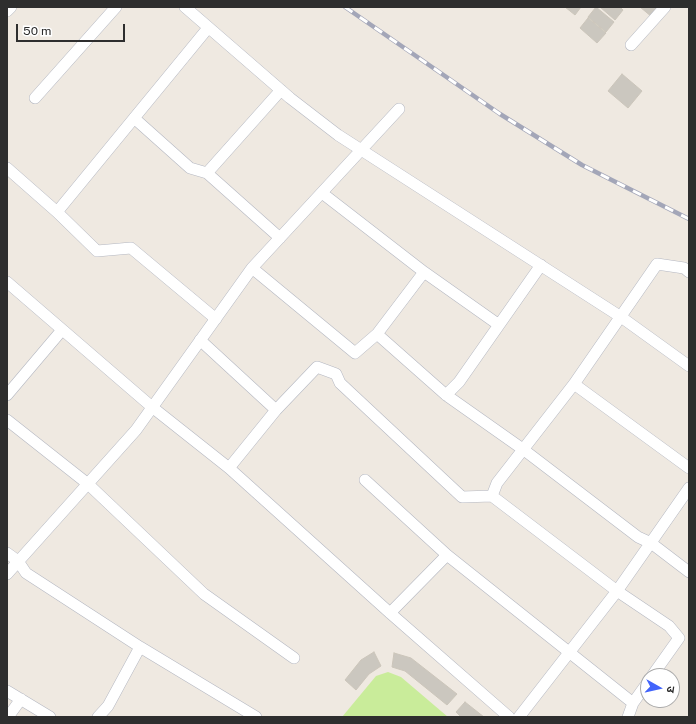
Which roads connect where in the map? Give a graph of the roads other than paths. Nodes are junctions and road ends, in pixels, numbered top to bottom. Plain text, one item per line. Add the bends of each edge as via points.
1 (11, 7) edge
2 (116, 7) edge
3 (185, 7) edge
4 (666, 7) edge
5 (7, 11) edge
6 (208, 28) junction
7 (631, 45) dead end
8 (280, 90) junction
9 (35, 98) dead end
10 (399, 109) dead end
11 (134, 118) junction
12 (362, 150) junction
13 (7, 168) edge
14 (207, 173) junction
15 (322, 192) junction
16 (57, 212) junction
17 (280, 238) junction
18 (541, 265) junction
19 (252, 268) junction
20 (424, 272) junction
21 (689, 272) edge
22 (7, 282) edge
23 (621, 317) junction
24 (216, 319) junction
25 (499, 325) junction
26 (62, 330) junction
27 (377, 334) junction
28 (200, 340) junction
29 (689, 366) edge
30 (574, 384) junction
31 (7, 394) edge
32 (446, 395) junction
33 (152, 407) junction
34 (276, 410) junction
35 (7, 420) edge
36 (524, 450) junction
37 (229, 468) junction
38 (689, 468) edge
39 (365, 480) dead end
40 (88, 484) junction
41 (689, 488) edge
42 (492, 496) junction
43 (651, 543) junction
44 (7, 553) edge
45 (447, 555) junction
46 (18, 561) junction
47 (689, 572) edge
48 (7, 574) edge
49 (617, 592) junction
50 (390, 613) junction
51 (140, 647) junction
52 (569, 653) junction
53 (294, 658) dead end
54 (658, 668) edge
55 (7, 691) edge
56 (640, 693) edge
57 (21, 699) junction
58 (633, 703) junction
59 (8, 717) edge
60 (50, 717) edge
61 (98, 717) edge
62 (256, 717) edge
63 (510, 717) edge
64 (518, 717) edge
65 (628, 717) edge

1 - 5 street
2 - 9 street
3 - 6 street
4 - 7 street
6 - 8 street
6 - 11 street
8 - 12 street via 338,135
8 - 14 street
10 - 12 street
11 - 14 street via 190,168
11 - 16 street
12 - 15 street
12 - 18 street
13 - 16 street
14 - 17 street
15 - 17 street
15 - 20 street
16 - 24 street via 97,251 131,248
17 - 19 street
18 - 23 street
18 - 25 street
19 - 24 street
19 - 27 street via 355,353
20 - 25 street
20 - 27 street
21 - 23 street via 684,268 657,264
22 - 26 street
23 - 29 street
23 - 30 street
24 - 28 street
25 - 32 street via 460,382
26 - 31 street
26 - 33 street
27 - 32 street
28 - 33 street
28 - 34 street
30 - 36 street
30 - 38 street
32 - 36 street
33 - 37 street
33 - 40 street via 136,430
34 - 37 street
34 - 42 street via 316,367 336,374 340,383 462,497
35 - 40 street
36 - 42 street via 497,483
36 - 43 street via 638,537
37 - 50 street
39 - 45 street
40 - 46 street
40 - 53 street via 204,594
41 - 43 street
42 - 49 street
43 - 47 street
43 - 49 street
44 - 46 street
45 - 50 street
45 - 52 street
46 - 48 street
46 - 51 street via 26,573
49 - 52 street
49 - 54 street via 668,626 679,638
50 - 63 street
51 - 61 street via 108,706
51 - 62 street
52 - 58 street
52 - 64 street
55 - 57 street
56 - 58 street
57 - 59 street
57 - 60 street
58 - 65 street

